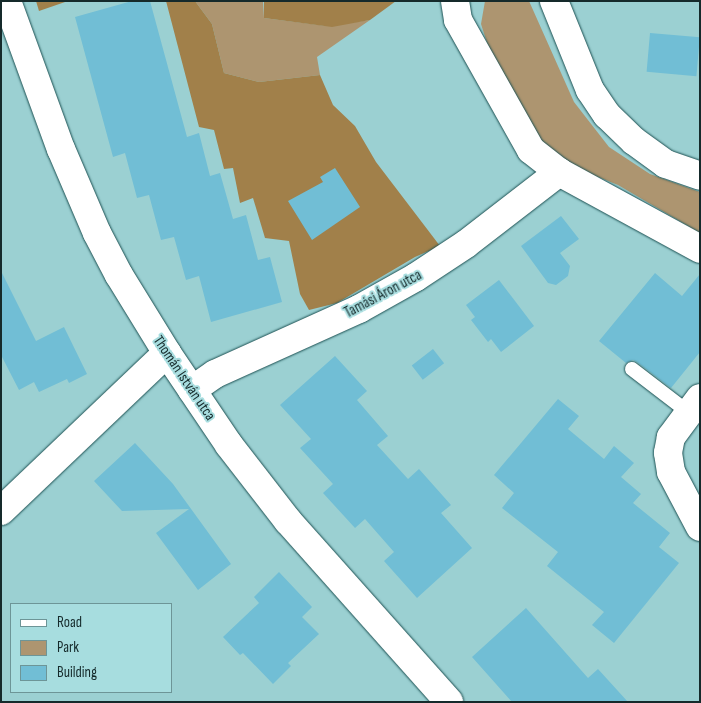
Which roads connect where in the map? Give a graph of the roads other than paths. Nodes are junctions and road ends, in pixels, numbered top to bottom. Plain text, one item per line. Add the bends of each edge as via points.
1 (7, 1) edge
2 (455, 1) edge
3 (554, 1) edge
4 (559, 172) junction
5 (700, 176) edge
6 (700, 249) edge
7 (167, 353) junction
8 (632, 369) dead end
9 (192, 390) junction
10 (694, 405) edge
11 (1, 511) edge
12 (700, 527) edge
13 (449, 702) edge

1 - 7 street, Thomán István utca via 61,149 97,233
2 - 4 street via 458,20 531,150
3 - 5 street via 590,90 607,115 634,141 666,164
4 - 6 street
4 - 9 street, Tamási Áron utca via 466,244 416,277 359,309 215,374
7 - 9 street, Thomán István utca
7 - 11 street
8 - 10 lane
9 - 13 street, Thomán István utca via 288,521
10 - 12 street via 671,437 668,454 670,472

